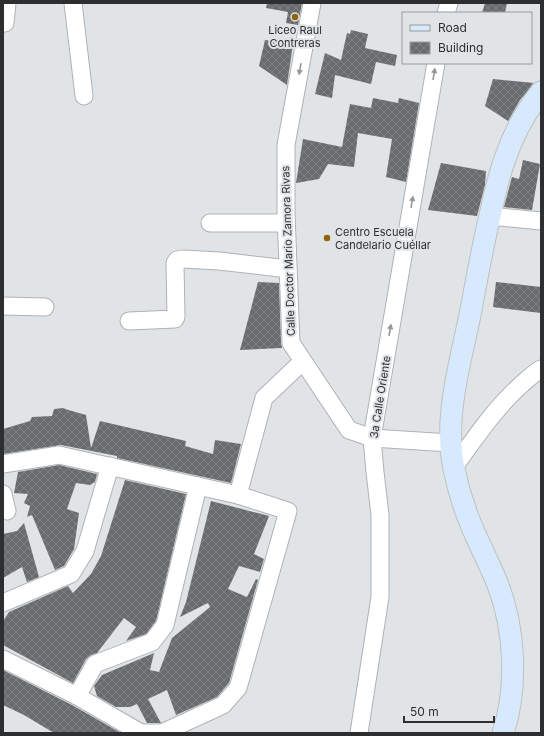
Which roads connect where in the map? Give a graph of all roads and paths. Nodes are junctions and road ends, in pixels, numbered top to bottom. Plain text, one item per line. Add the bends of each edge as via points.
1 (7, 3) edge
2 (72, 3) edge
3 (312, 3) edge
4 (3, 23) edge
5 (436, 64) edge
6 (541, 92) edge
7 (84, 96) dead end
8 (490, 216) junction
9 (541, 221) edge
10 (210, 223) dead end
11 (286, 223) junction
12 (288, 269) junction
13 (3, 306) edge
14 (45, 307) dead end
15 (129, 321) dead end
16 (303, 361) junction
17 (541, 369) edge
18 (372, 438) junction
19 (450, 443) junction
20 (3, 464) edge
21 (110, 466) junction
22 (454, 467) junction
23 (198, 486) junction
24 (3, 494) edge
25 (238, 495) junction
26 (7, 511) dead end
27 (3, 603) edge
28 (3, 659) edge
29 (77, 696) junction
30 (359, 733) edge
31 (503, 733) edge

1 - 4 street
2 - 7 street
3 -> 11 street, Calle Doctor Mario Zamora Rivas via 286,146
18 -> 5 street, 3a Calle Oriente
6 - 8 main road via 528,110 506,155
8 - 9 street
8 - 19 main road via 455,392
10 - 11 street
11 - 12 street, Calle Doctor Mario Zamora Rivas
12 - 15 street via 219,261 177,260 175,319
12 - 16 street, Calle Doctor Mario Zamora Rivas via 291,343
13 - 14 street
16 - 18 street, Calle Doctor Mario Zamora Rivas via 349,430
16 - 25 street via 264,398
17 - 22 street via 515,390 487,422
18 - 19 street, Calle Doctor Mario Zamora Rivas
18 - 30 street, 3a Calle Oriente via 380,515 380,597
19 - 22 main road
20 - 21 street via 59,455
21 - 23 street
21 - 27 street via 85,551 71,574
22 - 31 main road via 465,510 498,585 508,621 512,683 510,707
23 - 25 street
23 - 29 street via 165,625 152,642 95,664
24 - 26 street
25 - 29 street via 288,511 238,688 222,705 162,732 141,733
28 - 29 street

